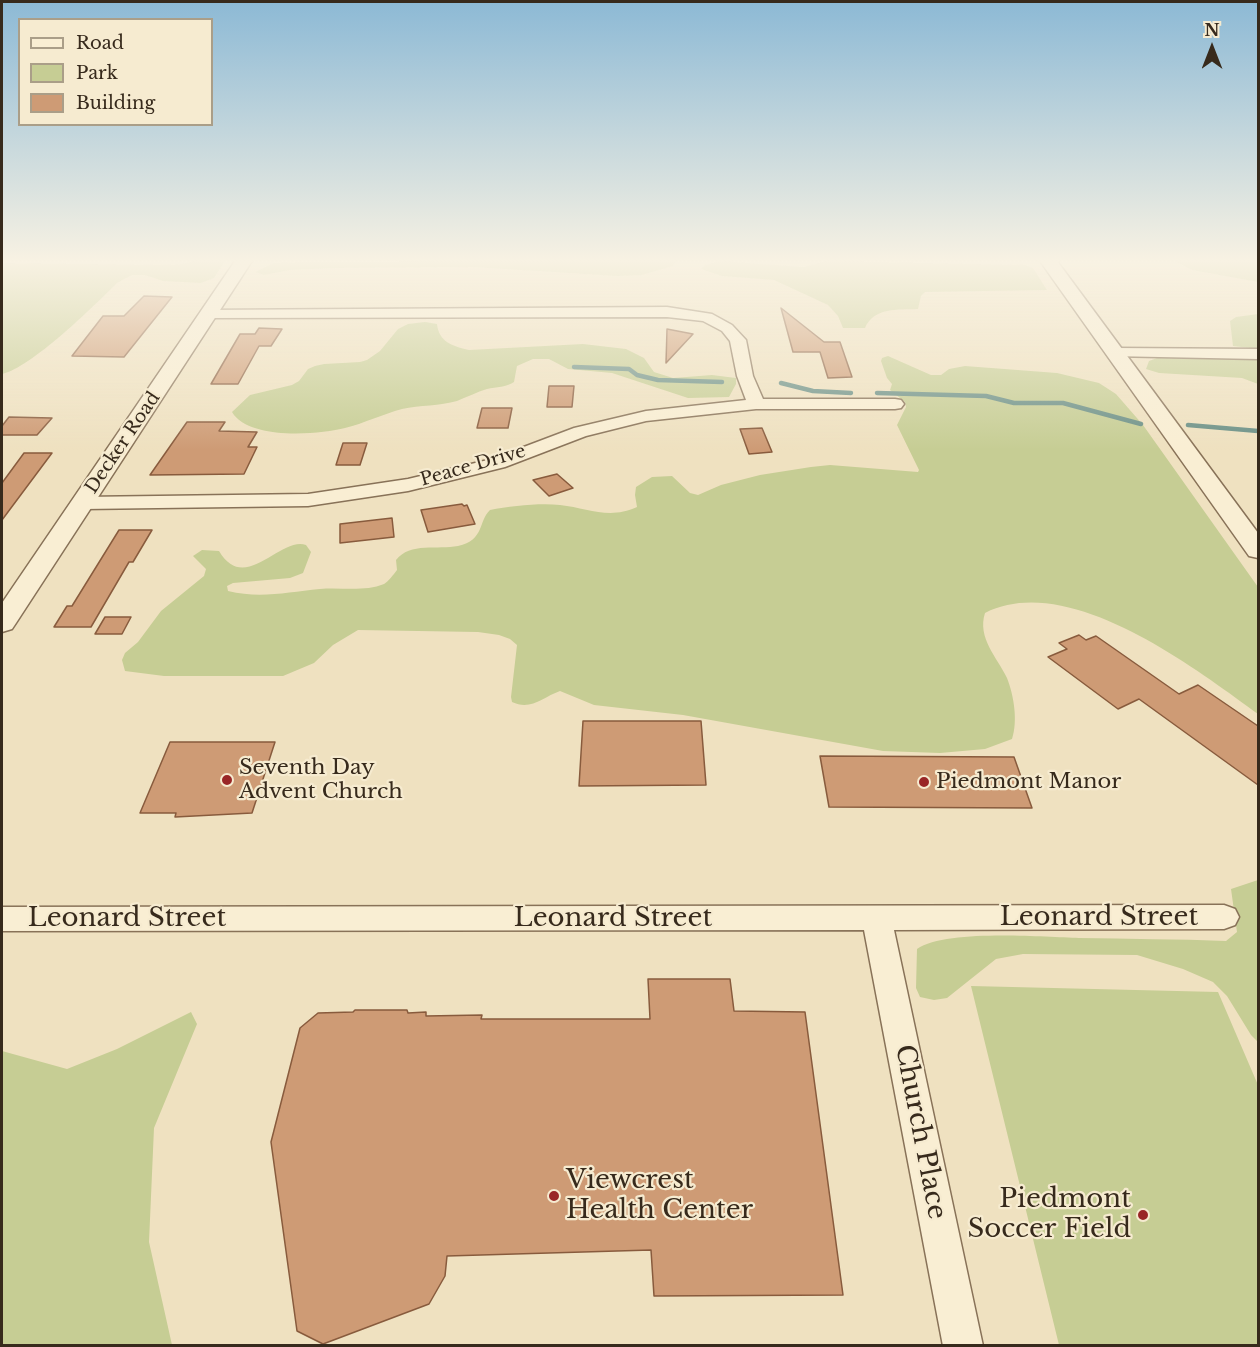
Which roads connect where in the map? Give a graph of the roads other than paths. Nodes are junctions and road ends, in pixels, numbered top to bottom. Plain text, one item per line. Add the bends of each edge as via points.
1 (203, 324) edge
2 (719, 324) edge
3 (1094, 324) edge
4 (1116, 353) junction
5 (1258, 354) edge
6 (756, 404) junction
7 (895, 404) dead end
8 (83, 503) junction
9 (1258, 550) edge
10 (2, 623) edge
11 (1224, 917) dead end
12 (877, 918) junction
13 (2, 919) edge
14 (963, 1346) edge

1 - 8 street, Decker Road
2 - 6 street via 738,340 745,376
3 - 4 street
4 - 5 street
4 - 9 street
6 - 7 street, Peace Drive
6 - 8 street, Peace Drive via 646,416 579,432 498,463 408,485 319,498
8 - 10 street, Decker Road
11 - 12 street, Leonard Street
12 - 13 street, Leonard Street
12 - 14 street, Church Place

